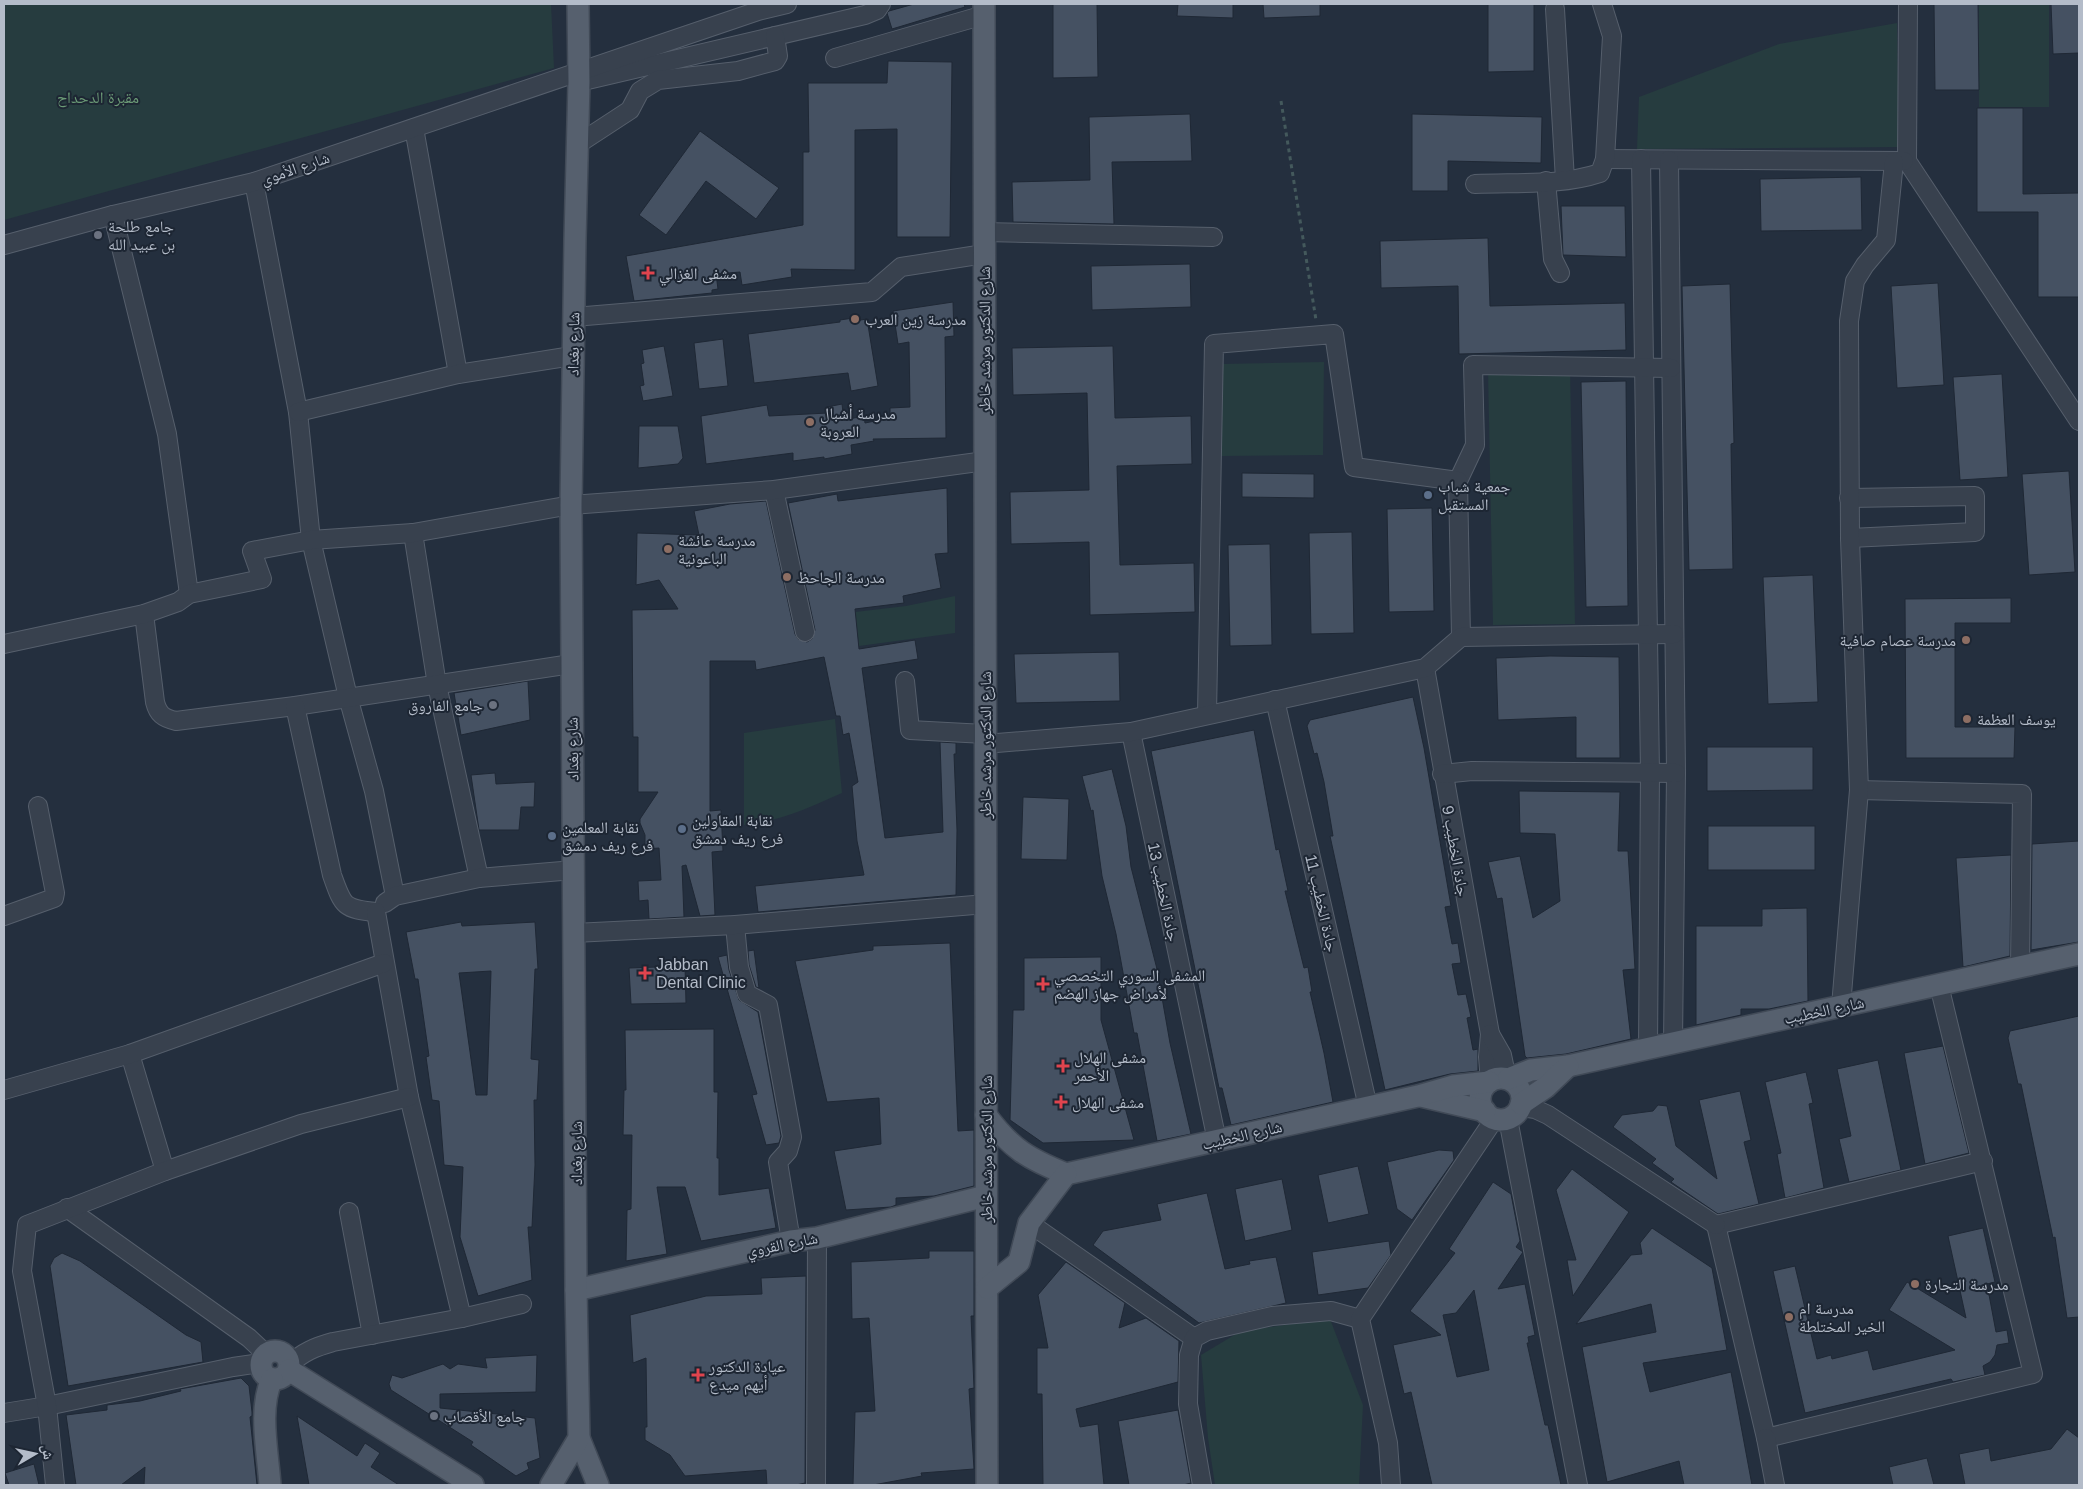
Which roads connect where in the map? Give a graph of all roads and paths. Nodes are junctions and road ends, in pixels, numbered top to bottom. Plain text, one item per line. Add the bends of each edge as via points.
1 (578, 4) edge
2 (787, 4) edge
3 (881, 4) edge
4 (1602, 4) edge
5 (1908, 4) edge
6 (1556, 9) dead end
7 (984, 10) edge
8 (775, 36) junction
9 (835, 58) dead end
10 (579, 76) junction
11 (1281, 101) dead end
12 (414, 128) junction
13 (578, 144) junction
14 (1605, 159) junction
15 (1641, 159) junction
16 (1669, 160) junction
17 (1901, 162) junction
18 (1565, 180) junction
19 (1546, 181) junction
20 (254, 182) junction
21 (1475, 184) dead end
22 (112, 215) junction
23 (984, 232) junction
24 (1213, 237) dead end
25 (4, 245) edge
26 (984, 254) junction
27 (1560, 273) dead end
28 (574, 317) junction
29 (1318, 336) junction
30 (572, 356) junction
31 (1644, 368) junction
32 (1671, 368) junction
33 (458, 374) junction
34 (298, 412) junction
35 (2079, 421) edge
36 (984, 460) junction
37 (1458, 481) junction
38 (774, 490) junction
39 (1850, 498) junction
40 (570, 505) junction
41 (413, 533) junction
42 (1850, 538) junction
43 (311, 540) junction
44 (189, 594) junction
45 (144, 614) junction
46 (805, 632) dead end
47 (1647, 634) junction
48 (1674, 634) junction
49 (1461, 637) junction
50 (4, 644) edge
51 (571, 664) junction
52 (1425, 668) junction
53 (905, 680) dead end
54 (437, 685) junction
55 (348, 697) junction
56 (1275, 700) junction
57 (295, 706) junction
58 (1207, 714) junction
59 (1131, 732) junction
60 (985, 739) junction
61 (1650, 773) junction
62 (1676, 773) junction
63 (1442, 774) junction
64 (1859, 790) junction
65 (38, 806) dead end
66 (574, 870) junction
67 (479, 878) junction
68 (395, 896) junction
69 (986, 904) junction
70 (376, 912) junction
71 (4, 916) edge
72 (735, 925) junction
73 (574, 933) junction
74 (2079, 954) edge
75 (384, 963) junction
76 (2020, 967) junction
77 (1939, 985) junction
78 (1841, 1006) junction
79 (1673, 1044) junction
80 (1648, 1049) junction
81 (130, 1054) junction
82 (1568, 1066) junction
83 (1498, 1081) junction
84 (4, 1090) edge
85 (1418, 1096) junction
86 (409, 1097) junction
87 (1368, 1107) junction
88 (1506, 1112) junction
89 (986, 1115) junction
90 (1217, 1141) junction
91 (1983, 1161) junction
92 (165, 1171) junction
93 (1066, 1174) junction
94 (986, 1196) junction
95 (67, 1208) junction
96 (349, 1212) dead end
97 (1029, 1223) junction
98 (1716, 1225) junction
99 (817, 1238) junction
100 (791, 1240) junction
101 (987, 1288) junction
102 (576, 1290) junction
103 (522, 1304) dead end
104 (462, 1318) junction
105 (1360, 1319) junction
106 (372, 1334) junction
107 (1194, 1338) junction
108 (275, 1366) junction
109 (47, 1406) junction
110 (4, 1413) edge
111 (579, 1438) junction
112 (1766, 1438) junction
113 (56, 1485) edge
114 (270, 1485) edge
115 (473, 1485) edge
116 (551, 1485) edge
117 (598, 1485) edge
118 (816, 1485) edge
119 (987, 1485) edge
120 (1202, 1485) edge
121 (1391, 1485) edge
122 (1578, 1485) edge
123 (1775, 1485) edge

1 - 10 main road, شارع بغداد
2 - 10 street via 758,11
3 - 8 street via 877,10 865,14
4 - 14 street via 1612,36
5 - 17 street
6 - 18 street
7 - 9 street
7 - 23 main road, شارع الدكتور مرشد خاطر
8 - 10 street
8 - 13 street via 778,56 775,61 738,71 658,80 640,91 630,110
10 - 12 street, شارع الأموي
10 - 13 main road, شارع بغداد
11 - 29 path
12 - 20 street, شارع الأموي
12 - 33 street
13 - 28 main road, شارع بغداد
14 - 15 street
14 - 18 street via 1600,173
15 - 16 street
15 - 31 street
16 - 17 street
16 - 32 street
17 - 35 street
17 - 39 street via 1886,240 1855,281 1850,321
18 - 19 street
19 - 21 street
19 - 27 street via 1554,259
20 - 22 street, شارع الأموي
20 - 34 street
22 - 25 street, شارع الأموي
22 - 44 street via 167,434
23 - 24 street
23 - 26 main road, شارع الدكتور مرشد خاطر
26 - 28 street via 901,267 872,292
26 - 36 main road, شارع الدكتور مرشد خاطر
28 - 30 main road, شارع بغداد
29 - 37 street via 1334,334 1354,467
29 - 58 street via 1214,344
30 - 33 street
30 - 40 main road, شارع بغداد
31 - 32 street
31 - 37 street via 1473,365 1476,445
31 - 47 street
32 - 48 street
33 - 34 street
34 - 43 street
36 - 38 street
36 - 60 main road, شارع الدكتور مرشد خاطر
37 - 49 street
38 - 40 street
38 - 46 street
39 - 42 street
39 - 42 street via 1975,496 1976,532
40 - 41 street
40 - 51 main road, شارع بغداد
41 - 43 street
41 - 54 street
42 - 64 street
43 - 44 street via 252,551 262,579
43 - 55 street
44 - 45 street via 178,602
45 - 50 street
45 - 57 street via 155,702 158,712 166,719 176,721
47 - 48 street
47 - 49 street
47 - 61 street
48 - 62 street
49 - 52 street
51 - 54 street
51 - 66 main road, شارع بغداد
52 - 56 street
52 - 63 street, جادة الخطيب 9
53 - 60 street via 910,730
54 - 55 street
54 - 67 street
55 - 57 street
55 - 68 street via 374,791
56 - 58 street
56 - 87 street, جادة الخطيب 11
57 - 70 street via 332,876 340,898 353,910
58 - 59 street
59 - 60 street
59 - 90 street, جادة الخطيب 13
60 - 69 main road, شارع الدكتور مرشد خاطر
61 - 62 street
61 - 63 street via 1472,771
61 - 80 street
62 - 79 street
63 - 83 street, جادة الخطيب 9 via 1490,1034 1488,1058
64 - 76 street via 2022,794
64 - 78 street
65 - 71 street via 54,898
66 - 67 street
66 - 73 main road, شارع بغداد
67 - 68 street
68 - 70 street
69 - 72 street
69 - 89 main road, شارع الدكتور مرشد خاطر
70 - 75 street
72 - 73 street
72 - 100 street via 739,967 746,994 768,1004 777,1049 792,1137 788,1151 778,1162
73 - 102 main road, شارع بغداد
74 - 76 main road, شارع الخطيب
75 - 81 street
75 - 86 street
76 - 77 main road, شارع الخطيب
77 - 78 main road, شارع الخطيب
77 - 91 street
78 - 79 main road, شارع الخطيب
79 - 80 main road, شارع الخطيب
80 - 82 main road, شارع الخطيب
81 - 84 street
81 - 92 street
82 - 83 main road, شارع الخطيب via 1531,1070
82 - 88 main road via 1546,1087
83 - 85 main road, شارع الخطيب via 1453,1086
83 - 88 main road via 1520,1089
83 - 88 main road via 1485,1086 1481,1096
85 - 87 main road, شارع الخطيب
85 - 88 main road, شارع الخطيب
86 - 92 street via 301,1124
86 - 104 street
87 - 90 main road, شارع الخطيب
88 - 98 street via 1535,1109 1548,1115
88 - 105 street
88 - 122 street
89 - 93 main road via 1012,1146 1034,1161
89 - 94 main road, شارع الدكتور مرشد خاطر
90 - 93 main road, شارع الخطيب
91 - 98 street
91 - 112 street via 2034,1374
92 - 95 street
93 - 97 main road
94 - 99 main road, شارع القروي
94 - 101 main road, شارع الدكتور مرشد خاطر
95 - 108 street via 249,1338
95 - 109 street via 27,1225 22,1270
96 - 106 street
97 - 101 main road via 1019,1262
97 - 107 street
98 - 112 street
99 - 100 main road, شارع القروي
99 - 118 street
100 - 102 main road, شارع القروي
101 - 119 main road, شارع الدكتور مرشد خاطر
102 - 111 main road, شارع بغداد
103 - 104 street
104 - 106 street
105 - 107 street via 1331,1311 1272,1316 1207,1331
105 - 121 street via 1388,1443
106 - 108 street via 313,1347
107 - 120 street via 1189,1355 1188,1404
108 - 109 street via 233,1367
108 - 114 main road via 264,1409
108 - 115 main road
109 - 110 street
109 - 113 street
111 - 116 main road
111 - 117 main road
112 - 123 street

